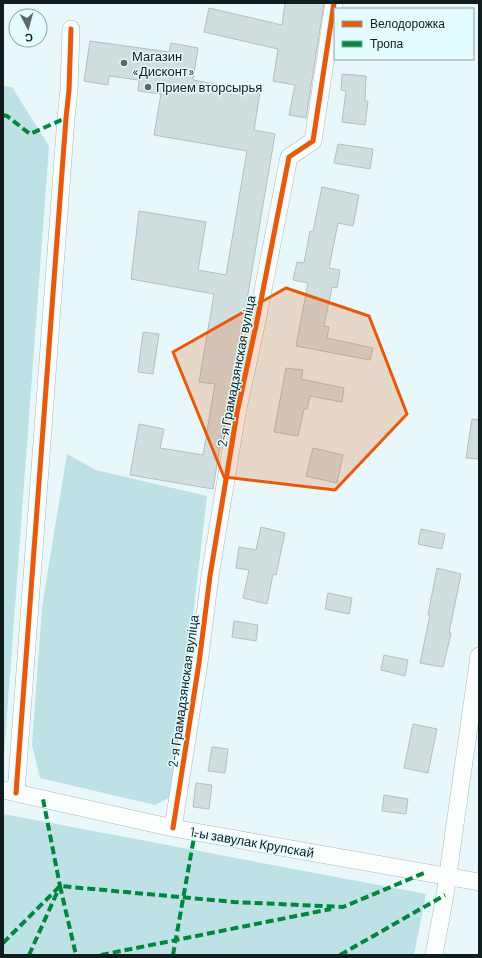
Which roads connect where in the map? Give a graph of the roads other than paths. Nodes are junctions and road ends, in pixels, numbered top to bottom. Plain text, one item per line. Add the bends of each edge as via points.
1 (334, 3) edge
2 (72, 29) dead end
3 (479, 656) edge
4 (10, 792) edge
5 (173, 828) junction
6 (448, 877) junction
7 (479, 882) edge
8 (434, 955) edge

1 - 5 street, 2-я Грамадзянская вуліца via 313,141 289,157 237,413
2 - 4 street via 70,90
3 - 6 street
4 - 5 street, 1-ы завулак Крупскай
5 - 6 street, 1-ы завулак Крупскай
6 - 7 street, 1-ы завулак Крупскай
6 - 8 street

